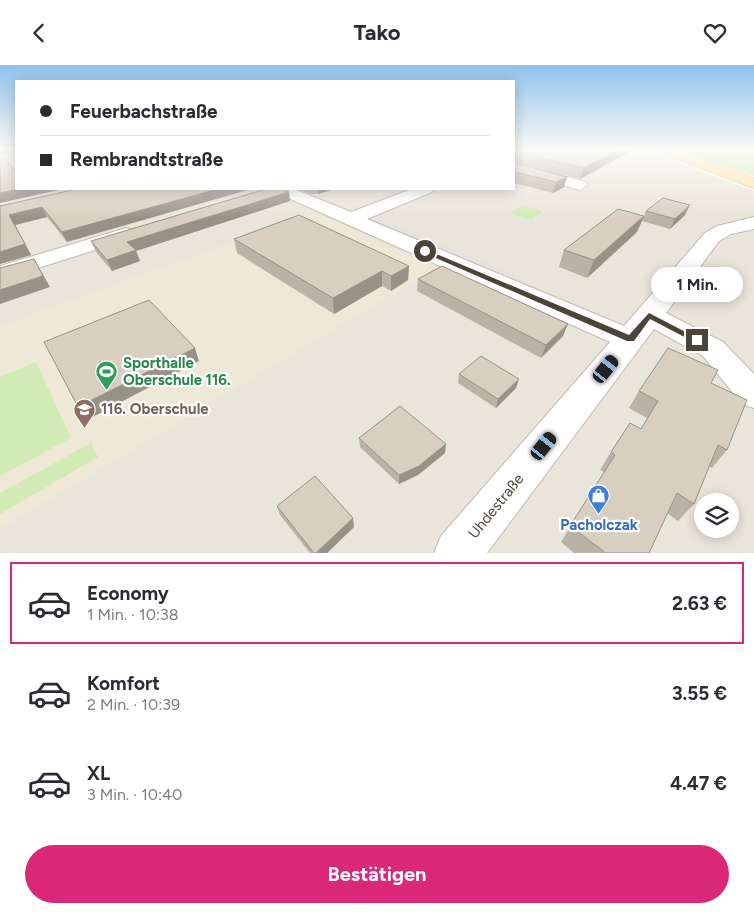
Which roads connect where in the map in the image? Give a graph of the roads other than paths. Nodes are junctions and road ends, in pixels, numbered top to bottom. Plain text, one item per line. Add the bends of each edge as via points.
1 (535, 173) edge
2 (725, 173) edge
3 (754, 183) edge
4 (580, 185) edge
5 (273, 190) edge
6 (423, 190) edge
7 (350, 219) junction
8 (754, 223) edge
9 (141, 229) edge
10 (0, 273) edge
11 (640, 327) junction
12 (754, 395) edge
13 (458, 553) edge

1 - 4 street
2 - 3 main road
5 - 7 street
6 - 7 street
7 - 11 street
8 - 11 street, Uhdestraße via 712,237
9 - 10 street
11 - 12 street via 713,349
11 - 13 street, Uhdestraße

